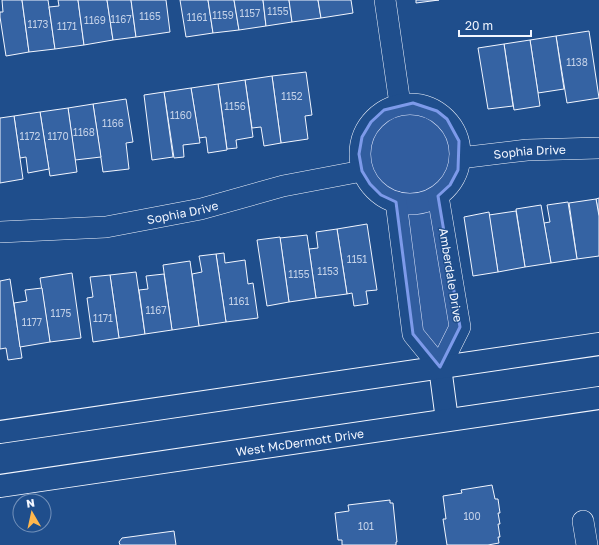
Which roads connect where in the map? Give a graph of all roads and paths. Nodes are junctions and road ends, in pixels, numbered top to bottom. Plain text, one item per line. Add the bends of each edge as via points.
1 (384, 0) edge
2 (400, 104) junction
3 (599, 148) edge
4 (460, 158) junction
5 (362, 171) junction
6 (438, 196) junction
7 (396, 202) junction
8 (0, 232) edge
9 (599, 344) edge
10 (440, 367) junction
11 (599, 398) edge
12 (447, 420) junction
13 (0, 432) edge
14 (0, 486) edge
15 (583, 521) dead end
16 (587, 545) edge

1 - 2 street
2 - 4 street via 413,103 425,106 447,119 459,141
2 - 5 street via 384,110 371,122 362,137 359,154
3 - 4 street, Sophia Drive via 527,150
4 - 6 street via 458,170 450,185
5 - 7 street via 381,195
5 - 8 street, Sophia Drive via 283,186 201,209 106,227
6 - 7 street via 410,204
6 - 10 street, Amberdale Drive via 460,327
7 - 10 street via 413,334
9 - 10 main road
10 - 12 main road
10 - 13 main road
11 - 12 main road, West McDermott Drive
12 - 14 main road, West McDermott Drive
15 - 16 street

